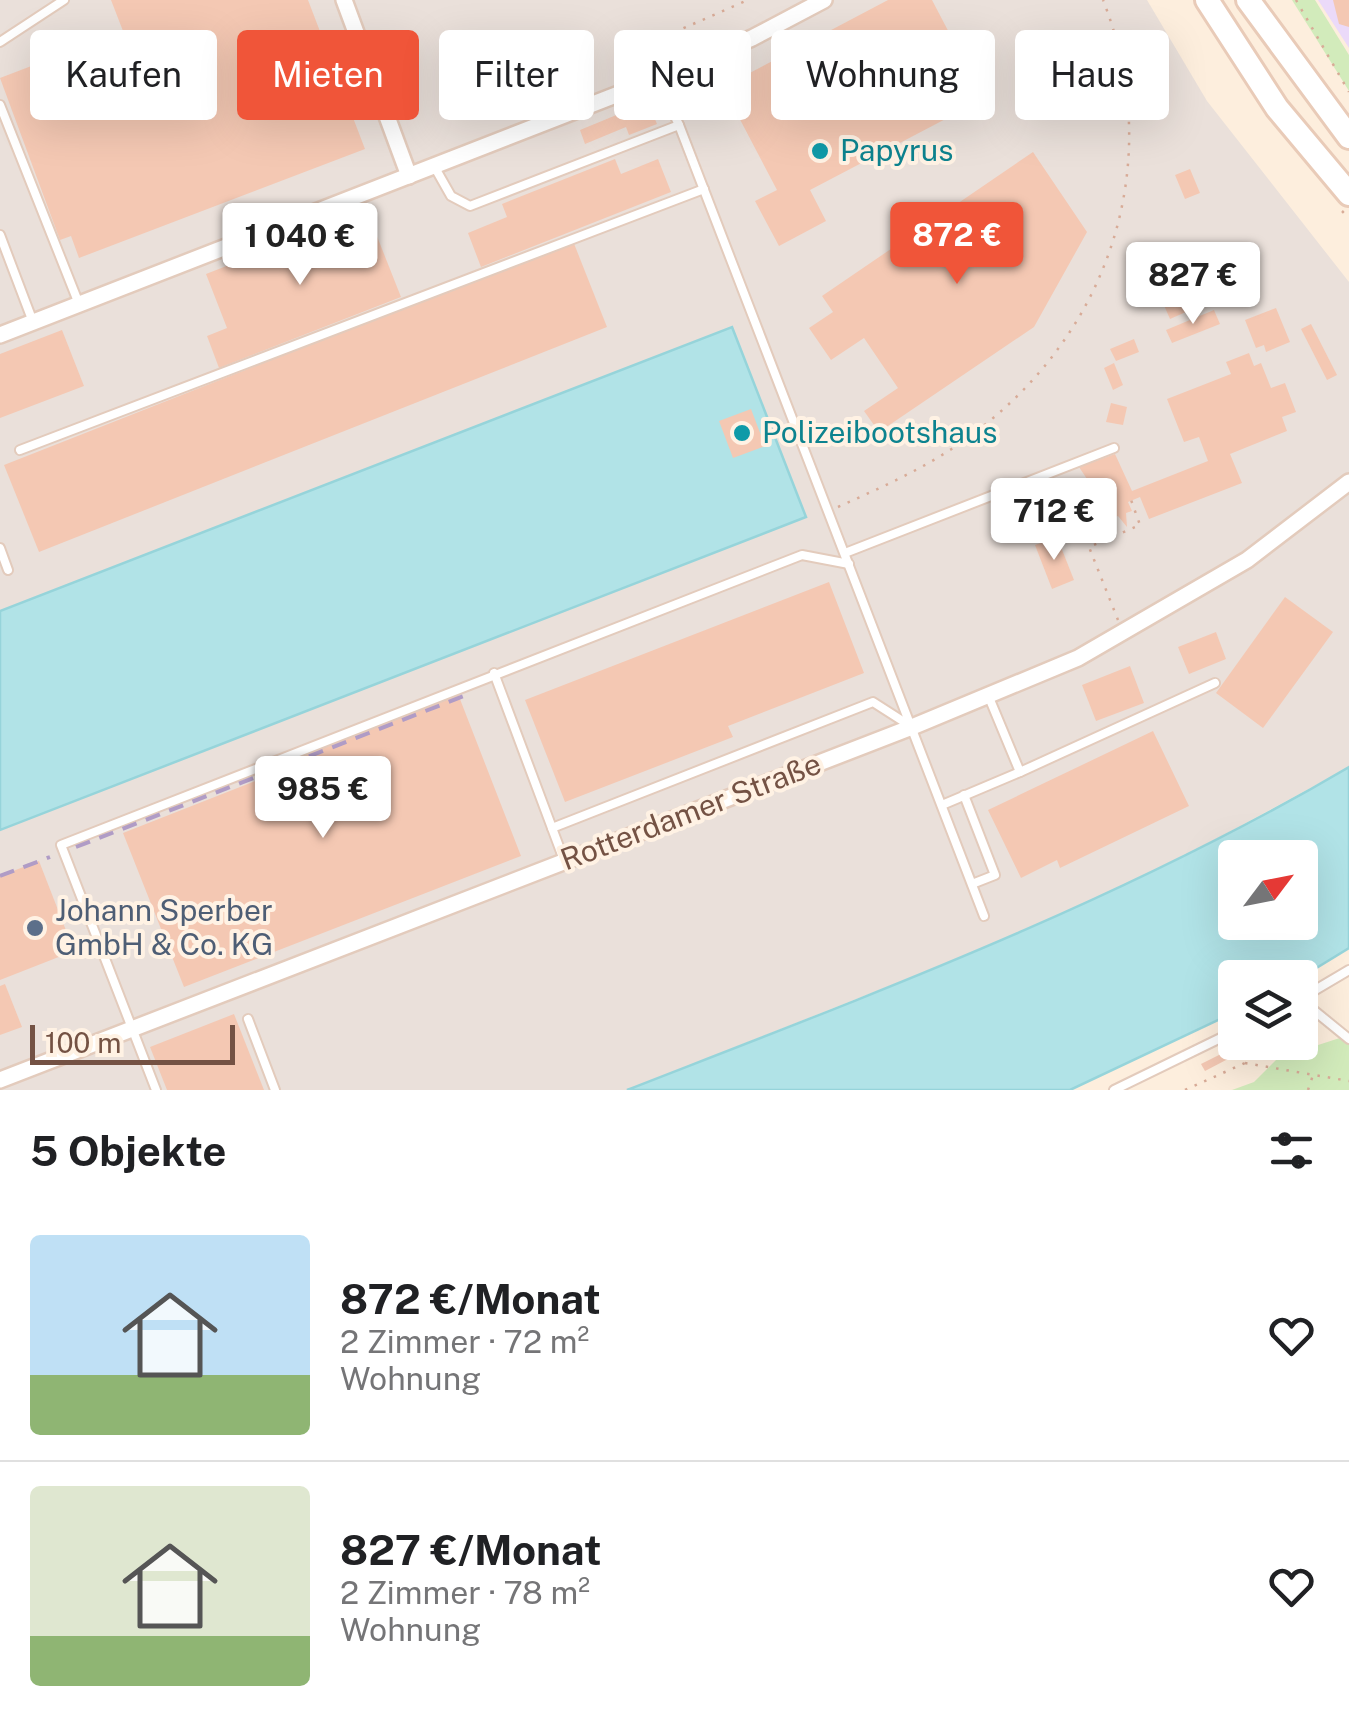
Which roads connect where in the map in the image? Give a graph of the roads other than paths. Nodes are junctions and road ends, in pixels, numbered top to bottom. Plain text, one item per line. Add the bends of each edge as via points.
1 (64, 0) edge
2 (344, 0) edge
3 (824, 0) edge
4 (1206, 0) edge
5 (1248, 0) edge
6 (751, 38) edge
7 (0, 42) edge
8 (614, 95) edge
9 (0, 105) edge
10 (676, 120) edge
11 (679, 125) junction
12 (1349, 136) edge
13 (434, 166) junction
14 (410, 176) junction
15 (704, 190) junction
16 (1349, 194) edge
17 (0, 235) edge
18 (79, 304) junction
19 (33, 322) junction
20 (0, 335) edge
21 (1114, 448) dead end
22 (20, 450) dead end
23 (1349, 482) edge
24 (0, 548) edge
25 (844, 553) junction
26 (849, 564) junction
27 (8, 570) dead end
28 (494, 674) junction
29 (1215, 683) dead end
30 (988, 695) junction
31 (912, 727) junction
32 (1020, 772) junction
33 (964, 796) junction
34 (942, 805) junction
35 (552, 828) junction
36 (564, 860) junction
37 (972, 884) junction
38 (984, 916) dead end
39 (1349, 970) edge
40 (1318, 988) edge
41 (1318, 1014) edge
42 (248, 1019) dead end
43 (133, 1029) junction
44 (1218, 1040) edge
45 (1349, 1040) edge
46 (0, 1080) edge
47 (156, 1090) edge
48 (275, 1090) edge
49 (1114, 1090) edge

1 - 7 lane
2 - 14 street
3 - 6 street
4 - 16 main road via 1277,108
5 - 12 main road
8 - 13 street
9 - 18 lane
10 - 11 lane
11 - 13 lane via 470,206 451,196
11 - 15 lane
13 - 14 street
14 - 18 street
15 - 22 lane
15 - 25 lane
17 - 19 lane
18 - 19 street
19 - 20 street
21 - 25 lane
23 - 30 street, Rotterdamer Straße via 1247,560 1124,634
24 - 27 lane
25 - 26 lane
26 - 28 lane via 802,555
26 - 31 lane
28 - 35 lane
28 - 43 lane via 62,844
29 - 32 lane
30 - 31 street, Rotterdamer Straße
30 - 32 lane
31 - 34 lane
31 - 35 lane via 873,702
31 - 36 street, Rotterdamer Straße
32 - 33 lane
33 - 34 lane
33 - 37 lane via 995,874
34 - 37 lane
35 - 36 lane
36 - 43 street, Rotterdamer Straße
37 - 38 lane
39 - 40 lane
41 - 45 lane
42 - 48 lane
43 - 46 street, Rotterdamer Straße
43 - 47 lane
44 - 49 lane

